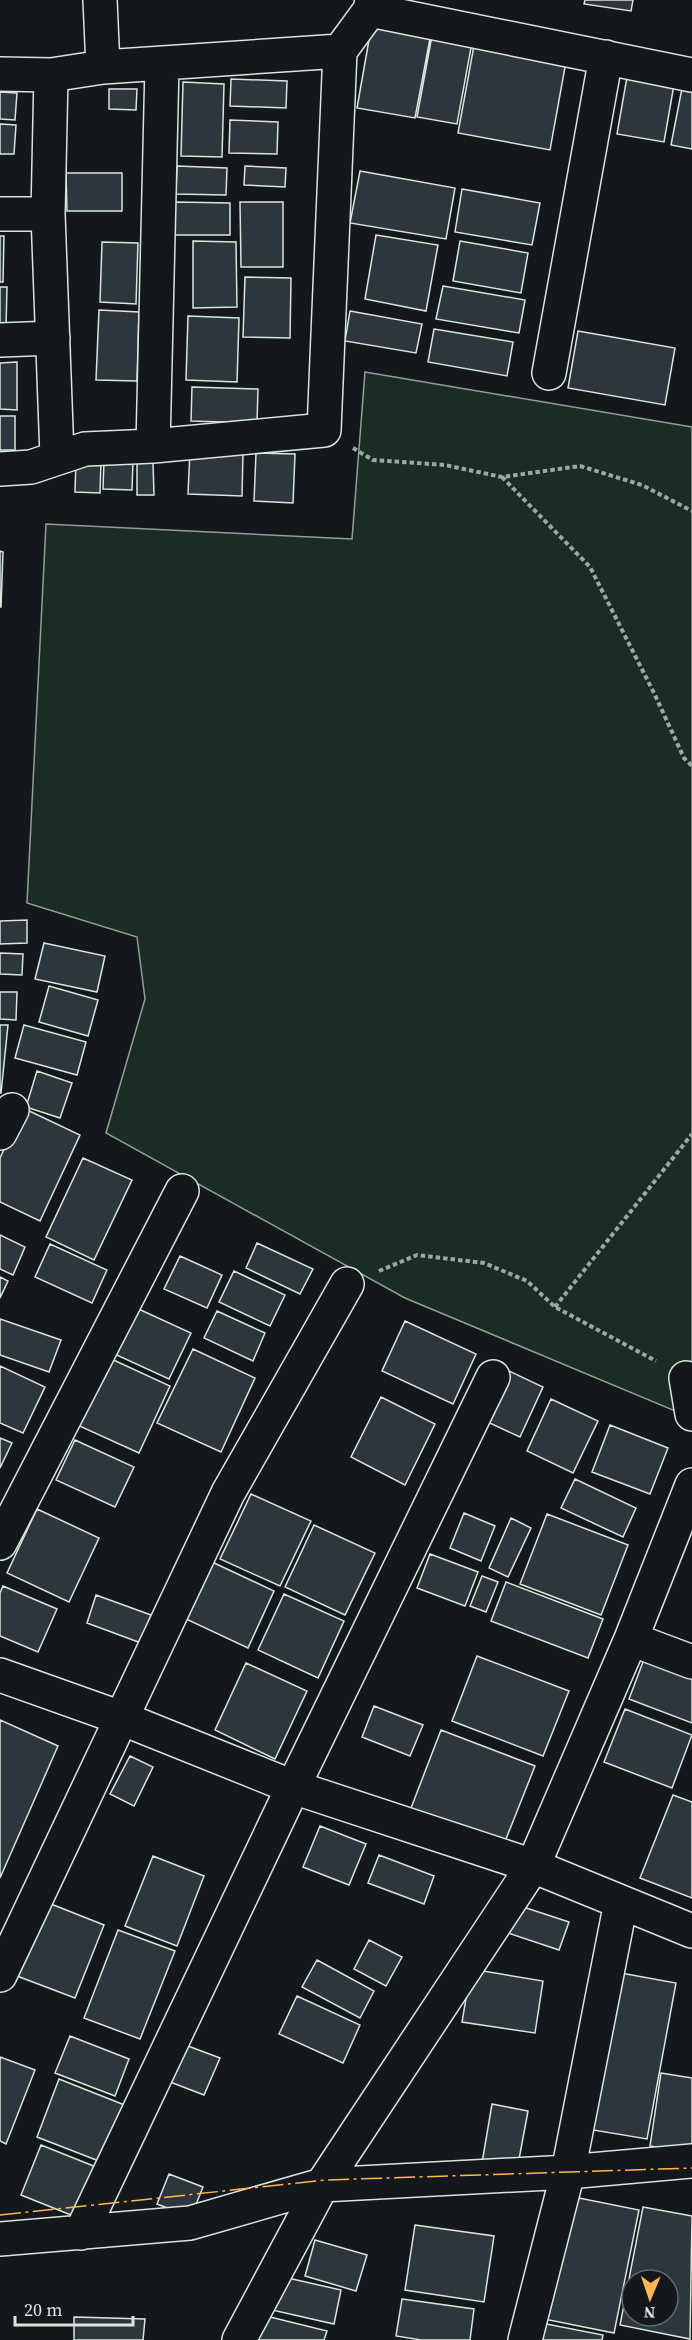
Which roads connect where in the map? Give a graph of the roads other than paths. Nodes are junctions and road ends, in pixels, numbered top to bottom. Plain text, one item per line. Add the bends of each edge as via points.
1 (100, 0) edge
2 (371, 5) edge
3 (340, 51) junction
4 (606, 57) junction
5 (162, 64) junction
6 (103, 67) junction
7 (0, 74) edge
8 (51, 75) junction
9 (692, 75) edge
10 (0, 214) edge
11 (48, 214) junction
12 (53, 338) junction
13 (0, 340) edge
14 (549, 373) dead end
15 (153, 446) junction
16 (57, 456) junction
17 (0, 469) edge
18 (182, 1191) dead end
19 (347, 1284) road end
20 (493, 1377) dead end
21 (686, 1378) road end
22 (692, 1414) edge
23 (692, 1485) edge
24 (0, 1544) edge
25 (631, 1639) junction
26 (692, 1662) edge
27 (0, 1675) edge
28 (121, 1718) junction
29 (293, 1787) junction
30 (533, 1866) junction
31 (621, 1902) junction
32 (692, 1931) edge
33 (0, 1975) edge
34 (692, 2161) edge
35 (568, 2172) junction
36 (322, 2185) junction
37 (81, 2233) junction
38 (0, 2239) edge
39 (239, 2340) edge
40 (525, 2340) edge

1 - 6 street
2 - 3 street
2 - 4 street
3 - 5 street
3 - 15 street via 324,430
4 - 9 street
4 - 14 street
5 - 6 street
5 - 15 street
6 - 8 street
7 - 8 street
8 - 11 street
10 - 11 street
11 - 12 street
12 - 13 street
12 - 16 street
15 - 16 street via 85,449
16 - 17 street via 31,467
18 - 24 street
19 - 28 street via 228,1493
20 - 29 street
21 - 22 street
23 - 25 street
25 - 26 street
25 - 30 street
27 - 28 street
28 - 29 street
28 - 33 street
29 - 30 street
29 - 37 street
30 - 31 street
30 - 36 street
31 - 32 street
31 - 35 street
34 - 35 street
35 - 36 street
35 - 40 street
36 - 37 street via 190,2223
36 - 39 street
37 - 38 street

